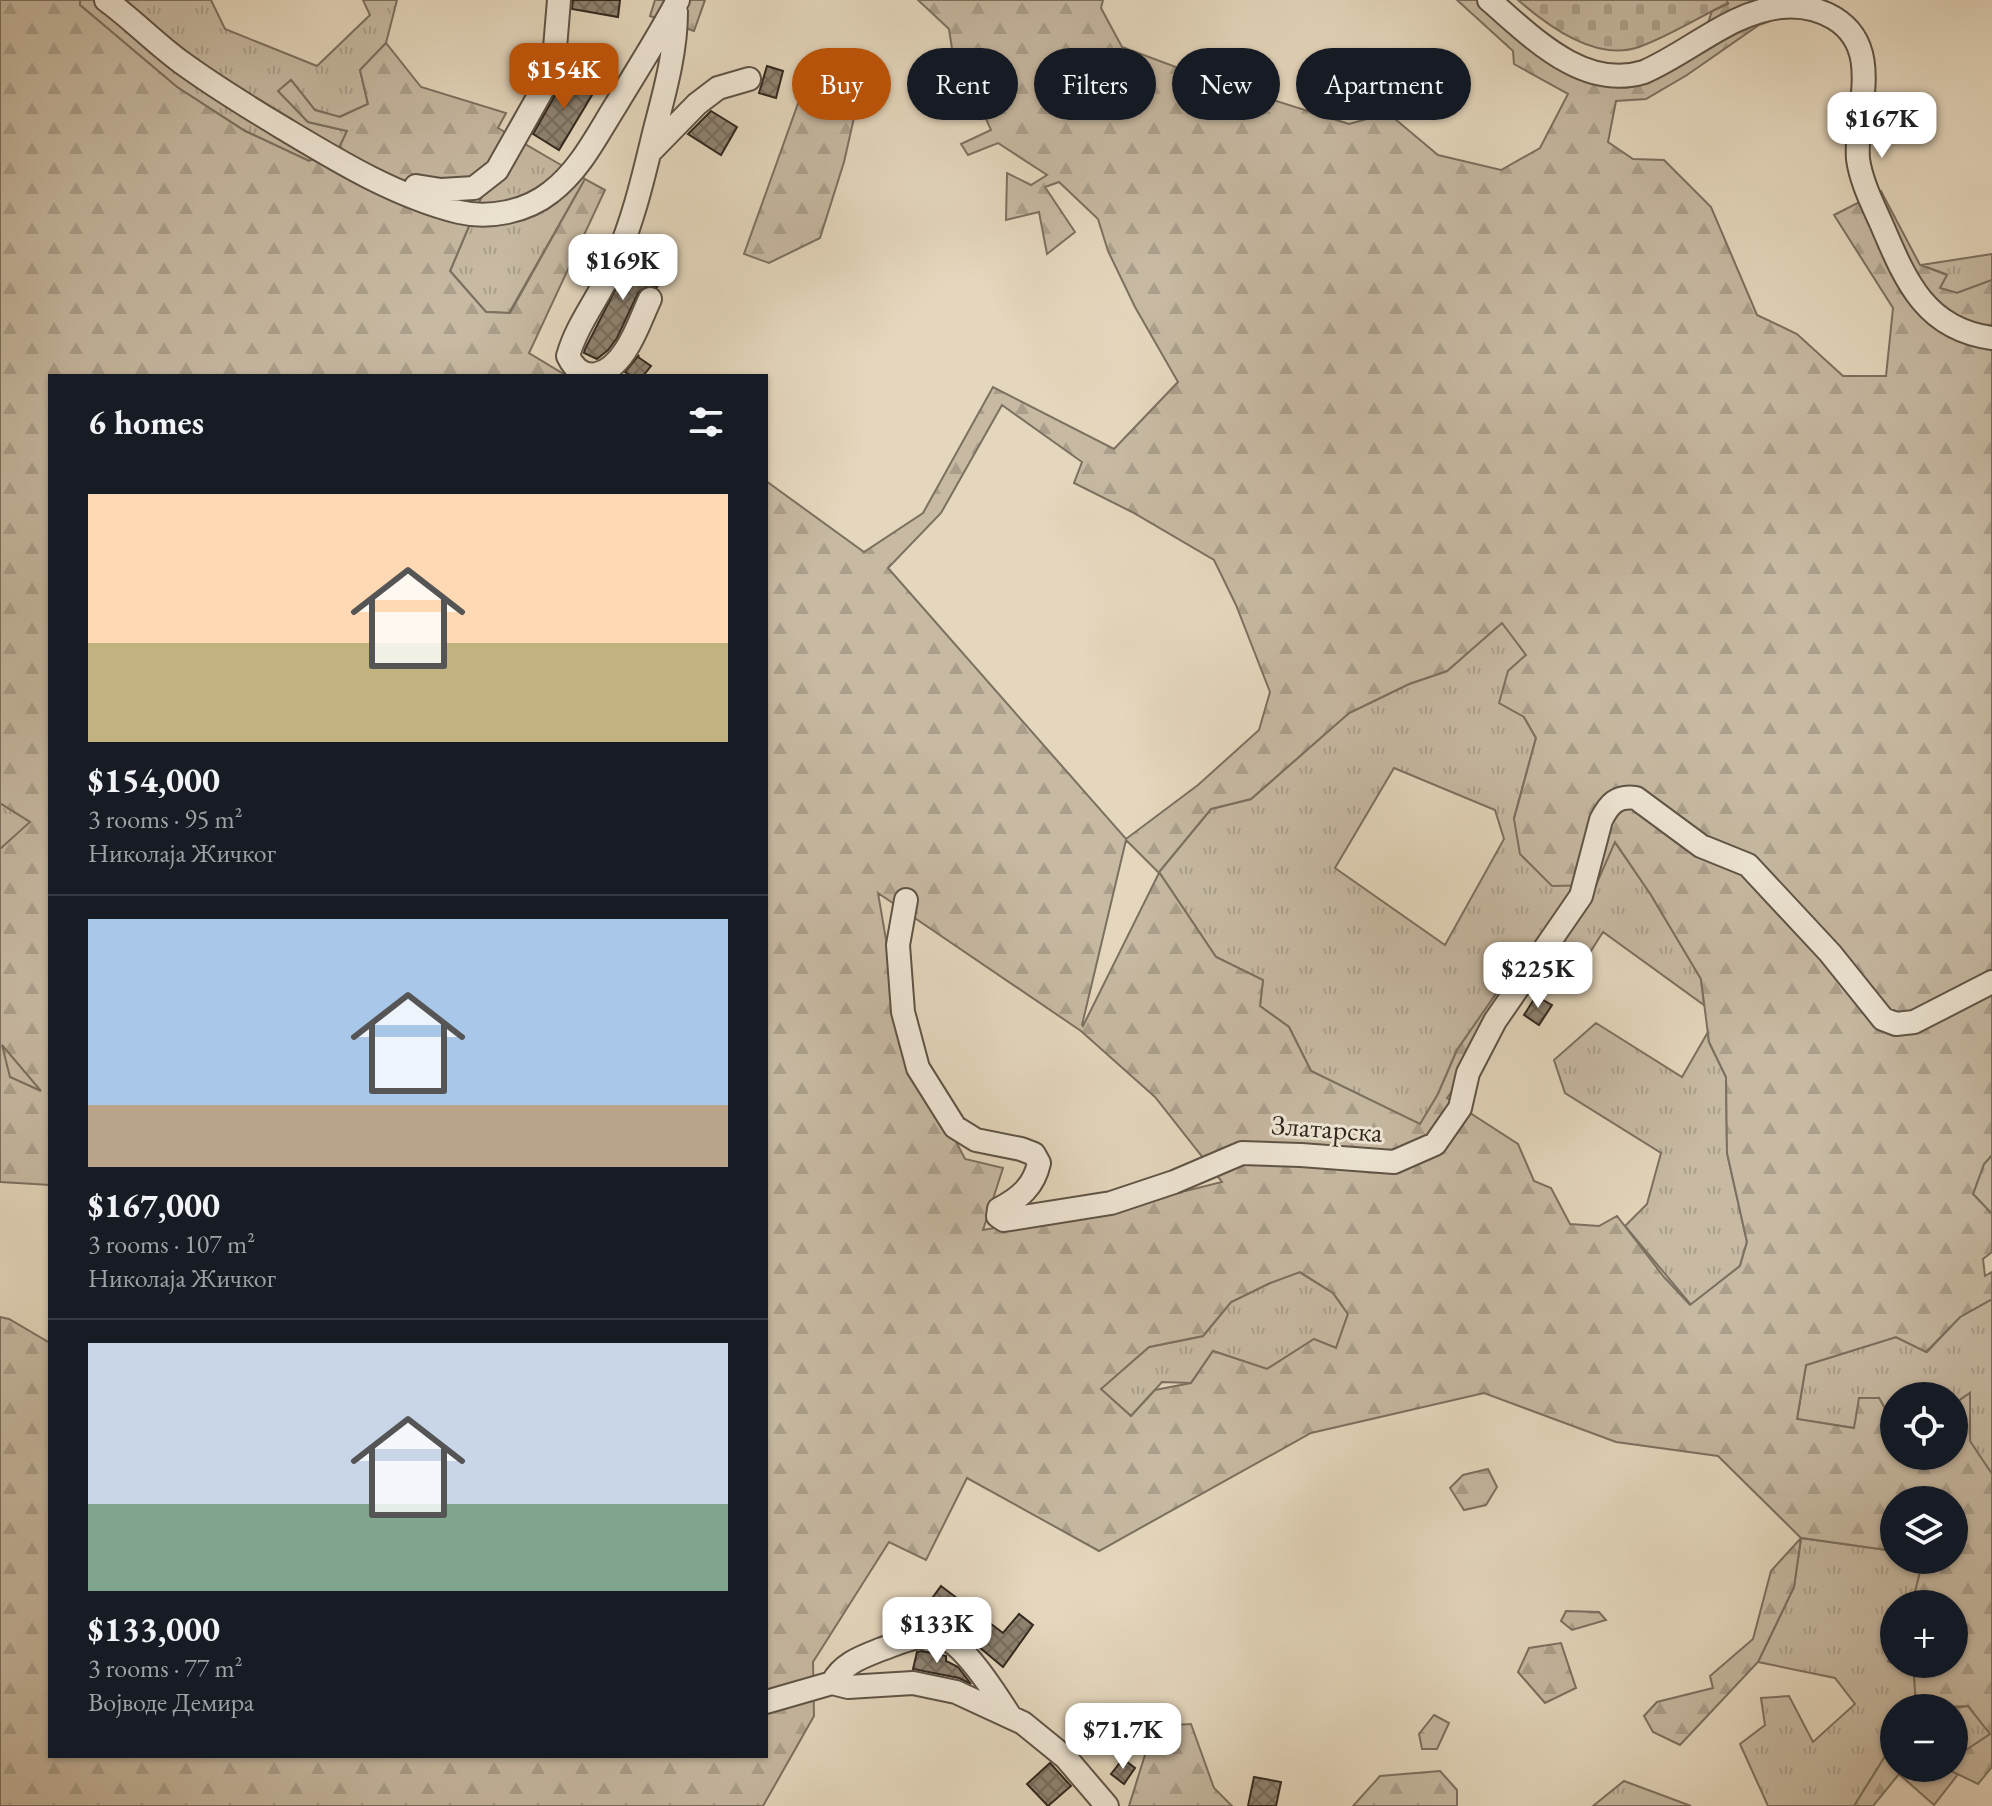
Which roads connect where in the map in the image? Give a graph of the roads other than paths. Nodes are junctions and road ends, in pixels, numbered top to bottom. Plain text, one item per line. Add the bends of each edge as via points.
1 (106, 0) edge
2 (559, 0) edge
3 (1489, 0) edge
4 (677, 2) edge
5 (1813, 4) edge
6 (749, 79) dead end
7 (650, 152) junction
8 (367, 177) junction
9 (650, 299) dead end
10 (1992, 338) edge
11 (582, 374) edge
12 (598, 374) edge
13 (906, 900) dead end
14 (1992, 982) edge
15 (832, 1683) junction
16 (768, 1701) edge
17 (1011, 1717) junction
18 (1107, 1806) edge

1 - 8 street via 215,86
2 - 8 street via 545,85 497,170 474,188 441,190
3 - 5 street via 1561,57 1593,72 1618,76 1657,66 1757,12
4 - 7 street via 673,50
4 - 8 street via 586,152 565,179 537,201 502,214 459,212
5 - 10 street via 1844,25 1861,52 1859,165 1907,279 1946,324
6 - 7 street via 718,88
7 - 11 street via 612,269 574,333 568,356
9 - 12 street via 625,352
13 - 14 street, Златарска via 898,945 903,1012 918,1068 955,1127 976,1140 1034,1154 1039,1163 1035,1179 999,1209 1004,1220 1111,1203 1242,1153 1394,1162 1435,1144 1460,1108 1468,1073 1495,1021 1581,896 1606,809 1625,796 1636,798 1701,846 1748,865 1883,1019 1914,1022
15 - 16 street
15 - 17 street via 913,1683 956,1692
15 - 17 street via 838,1671 875,1652 905,1641 944,1637 978,1669
17 - 18 street via 1066,1758

